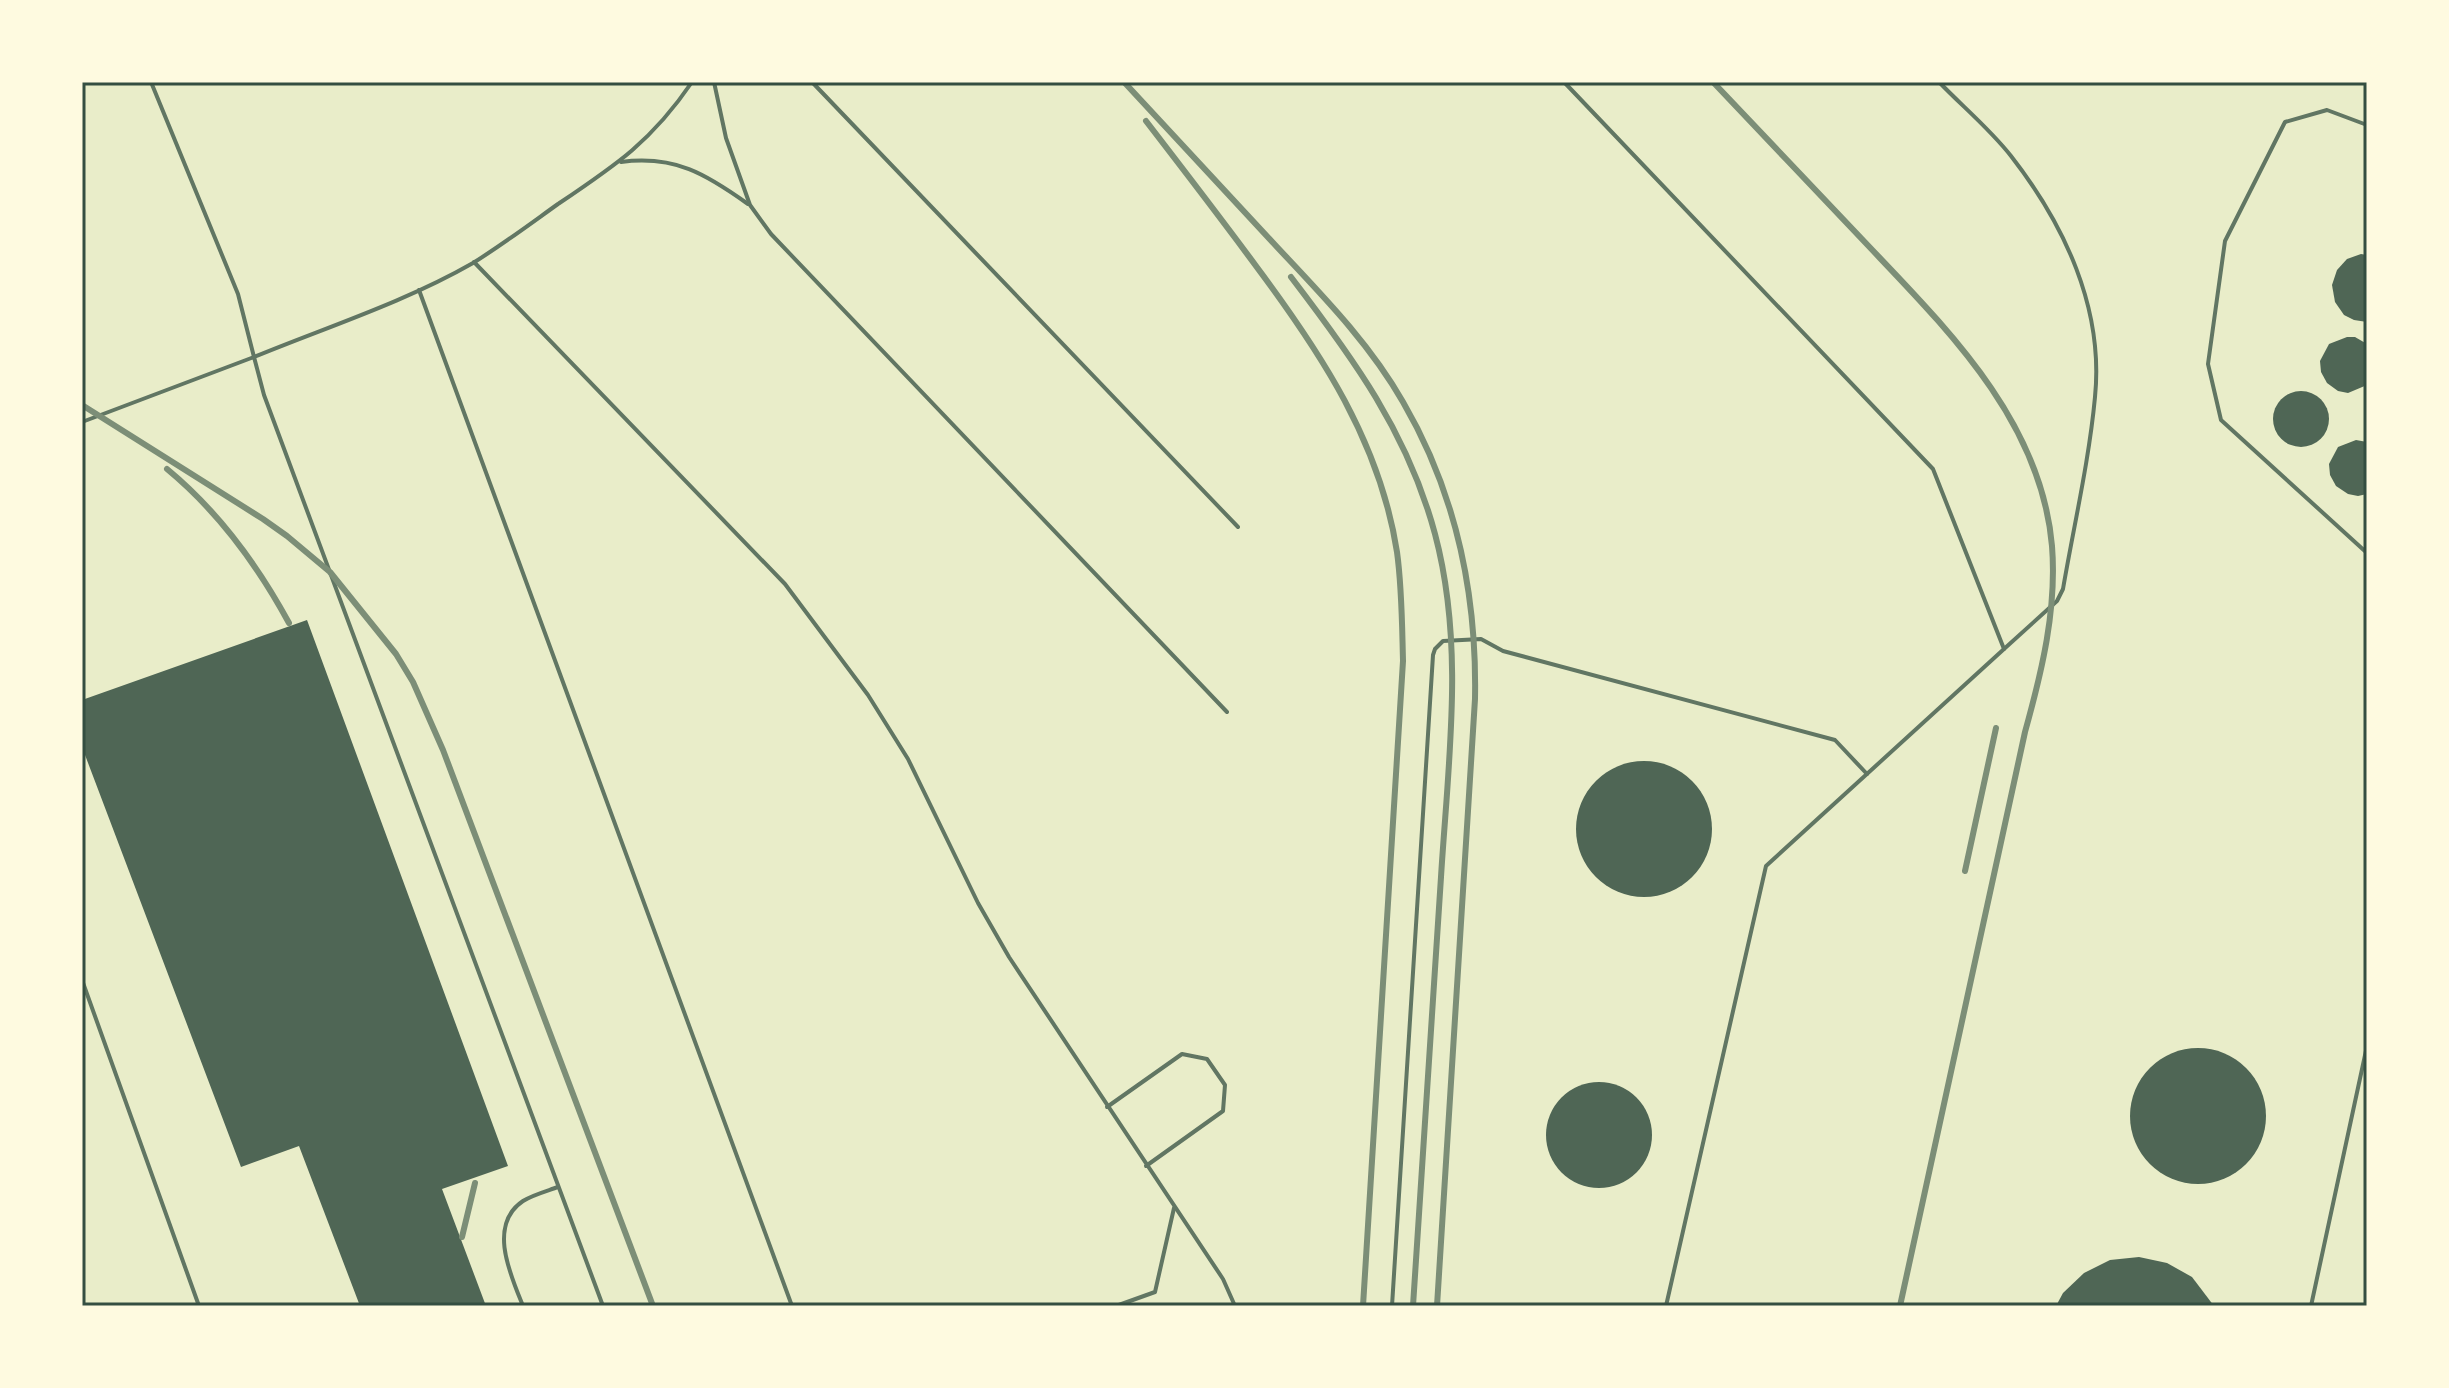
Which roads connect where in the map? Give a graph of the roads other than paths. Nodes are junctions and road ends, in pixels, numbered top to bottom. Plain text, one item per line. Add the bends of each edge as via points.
1 (151, 82) edge
2 (692, 82) edge
3 (714, 82) edge
4 (812, 82) edge
5 (1564, 82) edge
6 (1939, 82) edge
7 (2367, 125) edge
8 (618, 163) junction
9 (750, 205) junction
10 (474, 262) junction
11 (419, 290) junction
12 (254, 357) junction
13 (82, 422) edge
14 (1238, 527) dead end
15 (2367, 553) edge
16 (2004, 649) junction
17 (1227, 712) dead end
18 (1867, 774) junction
19 (82, 980) edge
20 (2367, 1046) edge
21 (1107, 1107) junction
22 (1146, 1166) junction
23 (558, 1187) junction
24 (1174, 1208) junction
25 (199, 1306) edge
26 (523, 1306) edge
27 (603, 1306) edge
28 (792, 1306) edge
29 (1116, 1306) edge
30 (1235, 1306) edge
31 (1392, 1306) edge
32 (1666, 1306) edge
33 (2311, 1306) edge

1 - 12 lane via 238,294
2 - 8 lane via 656,129
3 - 9 lane via 726,138
4 - 14 lane
5 - 16 lane via 1933,469
6 - 16 lane via 2010,154 2049,212 2080,275 2094,331 2095,395 2063,589 2057,601
7 - 15 lane via 2327,110 2285,122 2225,241 2208,364 2221,420
8 - 9 lane via 644,159 676,165 711,177
8 - 10 lane
9 - 17 lane via 771,234
10 - 11 lane
10 - 21 lane via 785,584 868,695 908,759 978,903
11 - 12 lane
11 - 28 lane
12 - 13 lane
12 - 23 lane
16 - 18 lane
18 - 31 lane via 1835,740 1503,651 1481,639 1438,644 1433,655
18 - 32 lane via 1766,866
19 - 25 lane
20 - 33 lane
21 - 22 lane
21 - 22 lane via 1182,1054 1207,1059 1225,1085 1223,1111
22 - 24 lane
23 - 26 lane via 523,1201 509,1214 504,1239 508,1269
23 - 27 lane
24 - 29 lane via 1155,1292
24 - 30 lane via 1223,1279

